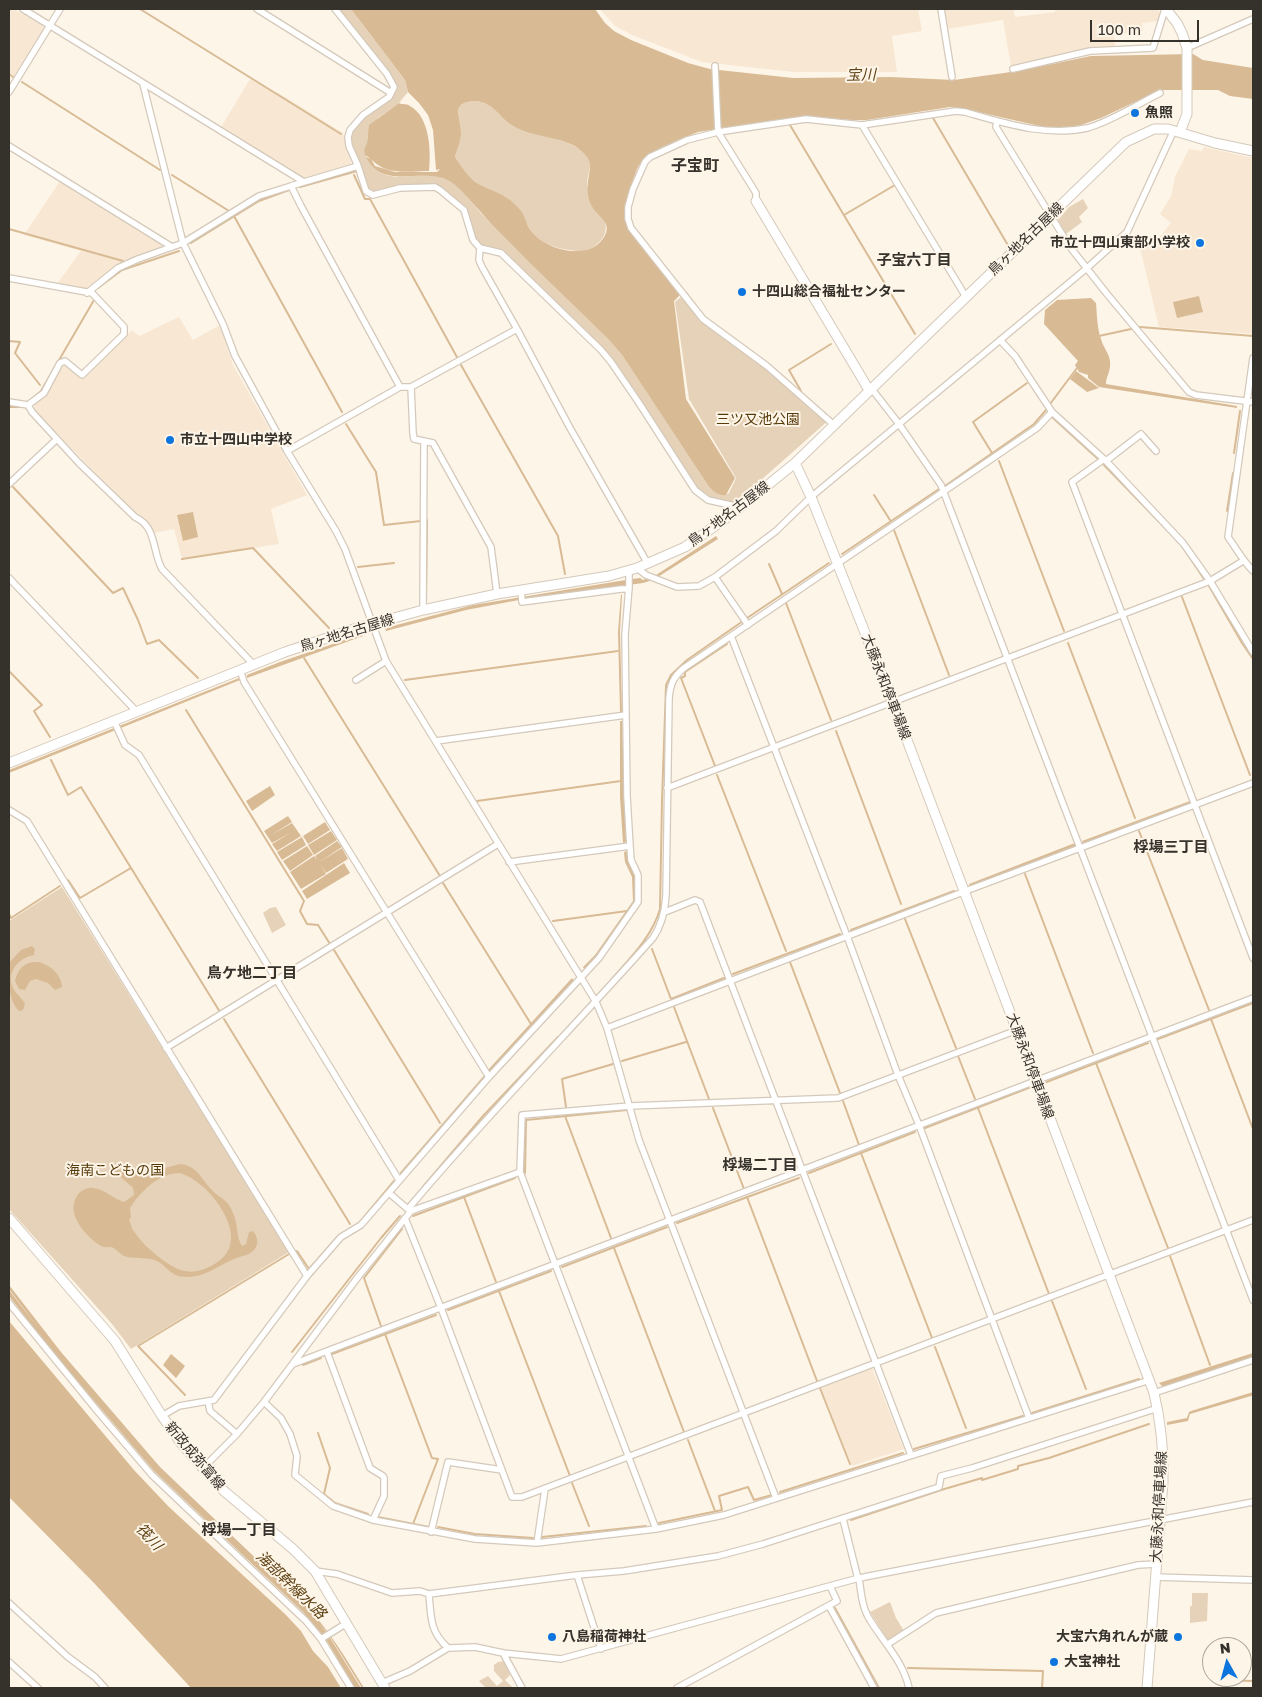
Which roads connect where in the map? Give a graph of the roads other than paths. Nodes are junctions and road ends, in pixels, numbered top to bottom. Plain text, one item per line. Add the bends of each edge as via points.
1 (23, 9) edge
2 (60, 9) edge
3 (257, 9) edge
4 (335, 9) edge
5 (941, 9) edge
6 (1165, 9) edge
7 (1253, 19) edge
8 (49, 26) junction
9 (1187, 50) junction
10 (715, 66) dead end
11 (1013, 69) dead end
12 (952, 77) dead end
13 (143, 84) junction
14 (9, 92) edge
15 (391, 93) junction
16 (1160, 93) dead end
17 (997, 121) junction
18 (862, 125) junction
19 (1177, 131) junction
20 (718, 132) junction
21 (9, 146) edge
22 (1253, 151) edge
23 (358, 166) junction
24 (304, 182) junction
25 (291, 186) junction
26 (756, 201) joint
27 (1050, 216) junction
28 (183, 243) junction
29 (172, 247) junction
30 (480, 248) junction
31 (1087, 268) junction
32 (9, 278) edge
33 (87, 293) junction
34 (966, 297) junction
35 (517, 329) junction
36 (1000, 340) junction
37 (1253, 358) edge
38 (400, 387) junction
39 (411, 387) junction
40 (870, 389) junction
41 (9, 402) edge
42 (1250, 402) edge
43 (28, 405) junction
44 (1052, 412) junction
45 (900, 424) junction
46 (834, 425) junction
47 (57, 439) junction
48 (424, 442) junction
49 (287, 451) junction
50 (1156, 451) dead end
51 (1105, 460) junction
52 (795, 463) junction
53 (9, 484) edge
54 (944, 491) junction
55 (811, 497) junction
56 (739, 507) junction
57 (1243, 561) junction
58 (837, 563) junction
59 (648, 564) junction
60 (1253, 571) edge
61 (632, 572) junction
62 (715, 577) junction
63 (9, 578) edge
64 (1210, 581) junction
65 (629, 588) junction
66 (497, 594) junction
67 (521, 595) junction
68 (423, 610) junction
69 (1122, 616) junction
70 (371, 623) junction
71 (748, 625) junction
72 (731, 636) junction
73 (1253, 652) edge
74 (1008, 658) junction
75 (386, 661) junction
76 (254, 665) junction
77 (240, 670) junction
78 (356, 680) dead end
79 (892, 703) junction
80 (137, 712) junction
81 (626, 715) junction
82 (115, 722) junction
83 (436, 741) junction
84 (774, 748) junction
85 (9, 762) edge
86 (1253, 783) edge
87 (667, 788) junction
88 (1196, 805) junction
89 (9, 810) edge
90 (498, 844) junction
91 (630, 846) junction
92 (1081, 848) junction
93 (509, 862) junction
94 (963, 892) junction
95 (665, 912) junction
96 (388, 913) junction
97 (847, 936) junction
98 (1253, 958) edge
99 (580, 979) junction
100 (277, 981) junction
101 (731, 981) junction
102 (1253, 998) edge
103 (596, 1002) junction
104 (607, 1028) junction
105 (1016, 1030) junction
106 (1152, 1037) junction
107 (166, 1048) junction
108 (898, 1075) junction
109 (489, 1077) junction
110 (1035, 1082) junction
111 (776, 1101) junction
112 (630, 1106) junction
113 (919, 1125) junction
114 (803, 1171) junction
115 (520, 1172) junction
116 (399, 1180) junction
117 (388, 1193) junction
118 (409, 1210) junction
119 (9, 1218) edge
120 (405, 1218) junction
121 (1253, 1220) edge
122 (670, 1221) junction
123 (1226, 1230) junction
124 (555, 1265) junction
125 (1108, 1274) junction
126 (307, 1276) junction
127 (1253, 1300) edge
128 (9, 1303) edge
129 (441, 1308) junction
130 (991, 1320) junction
131 (327, 1352) junction
132 (1253, 1360) edge
133 (876, 1363) junction
134 (293, 1364) junction
135 (1150, 1380) junction
136 (1154, 1393) junction
137 (208, 1401) junction
138 (264, 1402) junction
139 (1158, 1408) junction
140 (744, 1414) junction
141 (162, 1416) junction
142 (1029, 1418) junction
143 (237, 1434) junction
144 (911, 1455) junction
145 (628, 1458) junction
146 (203, 1468) junction
147 (502, 1470) junction
148 (545, 1488) junction
149 (776, 1498) junction
150 (1253, 1502) edge
151 (843, 1519) junction
152 (373, 1520) junction
153 (1159, 1520) junction
154 (656, 1529) junction
155 (431, 1532) junction
156 (537, 1543) junction
157 (1156, 1564) junction
158 (315, 1571) junction
159 (577, 1575) junction
160 (858, 1578) junction
161 (1155, 1578) junction
162 (1253, 1580) edge
163 (830, 1586) junction
164 (429, 1594) junction
165 (9, 1603) edge
166 (829, 1606) junction
167 (347, 1623) junction
168 (322, 1639) junction
169 (888, 1644) junction
170 (448, 1648) junction
171 (601, 1649) junction
172 (503, 1653) junction
173 (9, 1662) edge
174 (383, 1686) edge
175 (38, 1688) edge
176 (105, 1688) edge
177 (351, 1688) edge
178 (522, 1688) edge
179 (677, 1688) edge
180 (874, 1688) edge
181 (908, 1688) edge
182 (1147, 1688) edge

1 - 8 street
2 - 8 street
3 - 15 street
4 - 15 street via 387,74 394,87
5 - 12 street
6 - 9 main road via 1177,23
6 - 11 street via 1153,48 1090,51
7 - 9 street
8 - 13 street
8 - 14 street
9 - 19 main road via 1187,114
10 - 20 street
13 - 24 street
13 - 28 street
15 - 23 street via 350,130 349,146
16 - 17 street via 1088,128 1043,131
17 - 18 street via 949,111
17 - 27 street via 996,127
18 - 20 street via 806,119
18 - 34 street
19 - 22 main road, 鳥ヶ地名古屋線
19 - 27 main road, 鳥ヶ地名古屋線 via 1154,129 1126,142
19 - 31 street via 1127,232
20 - 26 street via 756,194
20 - 46 street via 687,140 645,162 628,207 631,228 703,319 767,366
21 - 29 street
23 - 24 street
23 - 30 street via 369,194 400,188 440,190 464,210 473,240
24 - 25 street
25 - 28 street via 259,196
25 - 38 street
26 - 40 main road
27 - 31 street
27 - 34 main road, 鳥ヶ地名古屋線
28 - 29 street
28 - 49 street via 236,356
29 - 33 street via 118,268
30 - 35 street via 482,267
30 - 56 street via 501,253 601,350 640,403 695,490 708,500
31 - 36 street
31 - 42 street via 1189,392
32 - 33 street
33 - 43 street via 92,293 124,327 124,334 82,375 66,361 60,363 44,393
34 - 40 main road, 鳥ヶ地名古屋線
35 - 39 street
35 - 59 street
36 - 44 street via 1015,356
36 - 45 street
37 - 42 street
38 - 39 street
38 - 49 street
39 - 48 street via 412,433 414,439
40 - 45 street
40 - 46 main road, 鳥ヶ地名古屋線
41 - 43 street
42 - 57 street via 1228,537
43 - 47 street
44 - 51 street
44 - 54 street via 1037,428
45 - 54 street
45 - 55 street
46 - 52 main road, 鳥ヶ地名古屋線
47 - 53 street
47 - 76 street via 135,517 143,521 150,532 162,570
48 - 66 street via 433,443 490,548
48 - 68 street
49 - 70 street via 345,549
50 - 51 street via 1141,434
51 - 64 street via 1183,543
51 - 69 street via 1072,482
52 - 55 main road, 大藤永和停車場線
52 - 56 main road, 鳥ヶ地名古屋線
54 - 58 street
54 - 74 street
55 - 58 main road, 大藤永和停車場線
55 - 62 street via 776,531
56 - 59 main road, 鳥ヶ地名古屋線 via 685,547
57 - 60 street
57 - 64 street
58 - 71 street
58 - 79 main road, 大藤永和停車場線
59 - 61 main road, 鳥ヶ地名古屋線
61 - 62 street via 677,587 699,586
61 - 65 street
61 - 67 main road, 鳥ヶ地名古屋線
62 - 71 street
63 - 80 street
64 - 69 street
64 - 73 street
65 - 67 street via 522,602
65 - 81 street via 625,635
66 - 67 main road, 鳥ヶ地名古屋線
66 - 68 main road, 鳥ヶ地名古屋線
68 - 70 main road, 鳥ヶ地名古屋線
69 - 74 street
69 - 88 street
70 - 75 street
70 - 76 main road, 鳥ヶ地名古屋線
71 - 72 street
72 - 84 street
72 - 87 street via 684,668 670,686
74 - 79 street
74 - 92 street
75 - 78 street
75 - 83 street
76 - 77 main road, 鳥ヶ地名古屋線
77 - 80 main road, 鳥ヶ地名古屋線
77 - 96 street via 244,682
79 - 84 street
79 - 94 main road, 大藤永和停車場線
80 - 82 main road, 鳥ヶ地名古屋線
81 - 83 street
81 - 91 street
82 - 85 main road, 鳥ヶ地名古屋線
82 - 100 street via 125,745 139,755
83 - 90 street
84 - 87 street
84 - 97 street
86 - 88 street
87 - 95 street
88 - 92 street
88 - 98 street
89 - 107 street via 27,821
90 - 93 street
90 - 96 street
91 - 93 street
91 - 99 street via 638,875 638,902 599,958
92 - 94 street
92 - 106 street
93 - 99 street
94 - 97 street
94 - 105 main road, 大藤永和停車場線
95 - 101 street via 695,900 700,902
95 - 103 street via 653,938
96 - 100 street
96 - 109 street
97 - 101 street
97 - 108 street
99 - 103 street
99 - 109 street
100 - 107 street
100 - 116 street
101 - 104 street
101 - 111 street
102 - 106 street
103 - 104 street
103 - 118 street via 490,1114
104 - 112 street
105 - 108 street
105 - 110 main road, 大藤永和停車場線
106 - 110 street
106 - 123 street
107 - 126 street
108 - 111 street via 838,1098
108 - 113 street
109 - 116 street
110 - 113 street
110 - 125 main road, 大藤永和停車場線
111 - 112 street
111 - 114 street
112 - 115 street via 522,1115
112 - 122 street
113 - 114 street
113 - 130 street
114 - 122 street
114 - 133 street
115 - 118 street
115 - 124 street
116 - 117 street
117 - 118 street
117 - 126 street via 361,1225 341,1237
118 - 120 street
119 - 141 main road, 新政成弥富線 via 115,1341
120 - 129 street
120 - 134 street
121 - 123 street
122 - 124 street
122 - 140 street
123 - 125 street
123 - 127 street
124 - 129 street
124 - 145 street
125 - 130 street
125 - 135 main road, 大藤永和停車場線
126 - 137 street via 214,1400
128 - 168 street via 152,1474
129 - 131 street
129 - 147 street
130 - 133 street
130 - 142 street
131 - 134 street
131 - 152 street via 370,1468 384,1478 384,1496
132 - 136 street
133 - 140 street
133 - 144 street
134 - 138 street
135 - 136 main road, 大藤永和停車場線
135 - 142 street
136 - 139 main road, 大藤永和停車場線
137 - 141 street via 179,1406
137 - 143 street via 210,1411
138 - 143 street
138 - 152 street via 281,1418 290,1434 297,1456 295,1475 333,1506
139 - 151 street via 941,1476 939,1487
139 - 153 main road, 大藤永和停車場線 via 1164,1450
140 - 145 street
140 - 149 street
141 - 146 main road, 新政成弥富線
142 - 144 street
143 - 146 street
144 - 149 street
145 - 148 street
145 - 154 street
146 - 158 main road, 新政成弥富線 via 224,1491
147 - 148 street via 512,1497 522,1498
147 - 155 street via 448,1462
148 - 156 street
149 - 154 street via 724,1515
150 - 153 street
151 - 159 street via 718,1556
151 - 160 street
152 - 155 street
153 - 157 main road, 大藤永和停車場線
153 - 160 street
154 - 156 street
155 - 156 street
157 - 161 main road, 大藤永和停車場線
157 - 169 street via 1138,1565 936,1613
158 - 164 street via 337,1574 392,1593 420,1591
158 - 167 main road, 新政成弥富線
159 - 164 street
159 - 171 street
160 - 163 street
160 - 169 street via 869,1619
161 - 162 street
161 - 182 main road, 大藤永和停車場線
163 - 166 street via 837,1601
163 - 171 street
164 - 170 street via 434,1633
165 - 176 street
166 - 179 street
166 - 180 street
167 - 168 street
167 - 174 main road, 新政成弥富線
168 - 177 street
169 - 181 street via 906,1674
170 - 172 street via 475,1647
170 - 174 street
171 - 172 street via 561,1659
172 - 178 street
173 - 175 street

